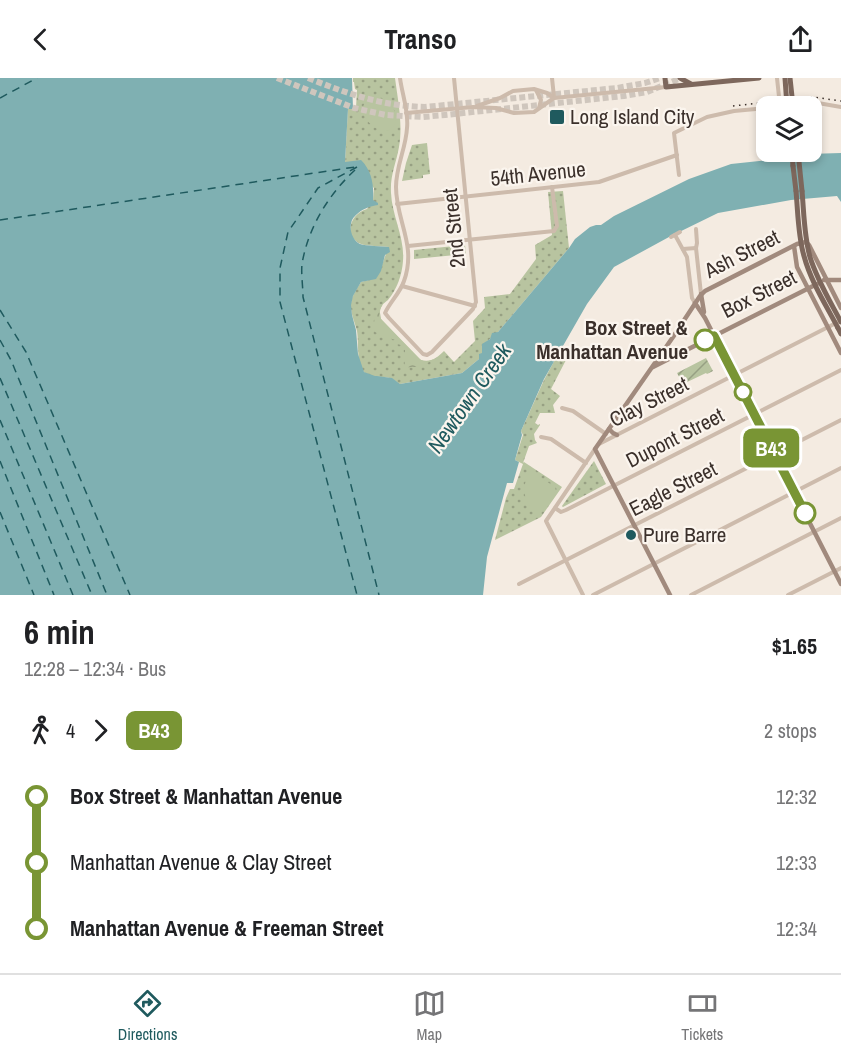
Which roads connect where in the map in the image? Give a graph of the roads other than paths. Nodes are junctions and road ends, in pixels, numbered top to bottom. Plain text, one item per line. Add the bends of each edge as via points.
1 (400, 78) edge
2 (454, 78) edge
3 (552, 78) edge
4 (665, 78) edge
5 (678, 78) edge
6 (759, 78) edge
7 (777, 78) edge
8 (784, 78) edge
9 (790, 78) edge
10 (695, 85) junction
11 (677, 86) junction
12 (666, 87) junction
13 (536, 90) junction
14 (778, 96) edge
15 (787, 96) edge
16 (794, 96) edge
17 (554, 98) junction
18 (822, 103) edge
19 (841, 106) edge
20 (473, 107) junction
21 (457, 108) junction
22 (539, 109) junction
23 (756, 109) edge
24 (406, 113) junction
25 (677, 155) junction
26 (793, 162) edge
27 (798, 162) edge
28 (679, 175) dead end
29 (552, 187) junction
30 (466, 196) junction
31 (397, 204) junction
32 (696, 229) dead end
33 (680, 232) dead end
34 (470, 240) junction
35 (408, 246) junction
36 (794, 246) junction
37 (696, 248) junction
38 (683, 249) junction
39 (827, 280) junction
40 (841, 280) edge
41 (402, 286) junction
42 (807, 288) junction
43 (702, 294) junction
44 (697, 302) junction
45 (475, 306) junction
46 (841, 308) edge
47 (705, 318) junction
48 (841, 321) edge
49 (828, 327) junction
50 (839, 331) edge
51 (714, 336) junction
52 (664, 350) junction
53 (841, 354) edge
54 (671, 358) junction
55 (651, 369) junction
56 (841, 370) edge
57 (734, 375) junction
58 (562, 408) dead end
59 (754, 414) junction
60 (841, 420) edge
61 (609, 429) junction
62 (606, 434) junction
63 (617, 435) junction
64 (541, 437) dead end
65 (599, 444) junction
66 (595, 449) junction
67 (774, 454) junction
68 (586, 463) junction
69 (841, 468) edge
70 (614, 486) junction
71 (794, 492) junction
72 (555, 508) junction
73 (841, 518) edge
74 (634, 526) junction
75 (814, 532) junction
76 (565, 561) junction
77 (654, 564) junction
78 (841, 568) edge
79 (834, 571) junction
80 (519, 584) dead end
81 (841, 584) edge
82 (583, 595) edge
83 (593, 595) edge
84 (670, 595) edge
85 (691, 595) edge
86 (788, 595) edge

1 - 24 street
2 - 21 street, 2nd Street
3 - 17 street
4 - 12 main road
5 - 10 main road
5 - 11 main road
6 - 10 main road
7 - 14 street
8 - 15 main road, bridge
9 - 16 main road, bridge
10 - 11 main road
11 - 12 main road
12 - 17 street
13 - 17 street
13 - 20 street via 512,91
13 - 22 street via 541,100
17 - 22 street
18 - 19 street
20 - 21 street
20 - 22 street via 514,113
21 - 24 street
21 - 30 street, 2nd Street
23 - 25 street via 707,117 675,133
24 - 31 street via 407,136 396,176
25 - 28 street
25 - 29 street, 54th Avenue via 602,182
26 - 50 main road, bridge via 803,253
27 - 48 main road, bridge via 808,252
29 - 30 street, 54th Avenue
29 - 34 street via 557,226 554,231
30 - 31 street, 54th Avenue
30 - 34 street, 2nd Street
31 - 35 street
32 - 37 street
33 - 38 street via 673,236
34 - 35 street
34 - 45 street, 2nd Street
35 - 41 street
36 - 39 street, Ash Street via 806,242 809,245
36 - 42 street via 796,265
36 - 43 street, Ash Street
37 - 38 street
37 - 43 street
38 - 44 street via 692,298
39 - 40 street, Box Street
39 - 42 street, Box Street
39 - 46 street
41 - 45 street
41 - 45 street via 385,313 427,356
42 - 49 street
42 - 51 street, Box Street
43 - 44 street, Ash Street
43 - 47 street
44 - 47 street
44 - 52 street, Ash Street
47 - 51 street
48 - 49 street, Clay Street
49 - 53 street
49 - 57 street, Clay Street
51 - 54 street, Box Street
51 - 57 street
52 - 54 street
52 - 55 street, Ash Street
54 - 55 street, Box Street
55 - 61 street, Ash Street
56 - 59 street, Dupont Street
57 - 59 street
57 - 63 street, Clay Street
58 - 62 street via 573,411
59 - 67 street
59 - 70 street, Dupont Street
60 - 67 street, Eagle Street
61 - 62 street, Ash Street
61 - 63 street
62 - 65 street, Ash Street
63 - 65 street, Clay Street
64 - 68 street via 551,439
65 - 66 street, Ash Street
66 - 68 street
66 - 70 street
67 - 71 street
67 - 74 street, Eagle Street
68 - 72 street
69 - 71 street
70 - 72 street, Dupont Street via 565,511
70 - 74 street
71 - 75 street
71 - 77 street
72 - 76 street via 546,521
73 - 75 street
74 - 76 street, Eagle Street
74 - 77 street
75 - 79 street
75 - 85 street
76 - 80 street, Eagle Street
76 - 82 street
77 - 83 street
77 - 84 street
78 - 79 street
79 - 81 street
79 - 86 street

